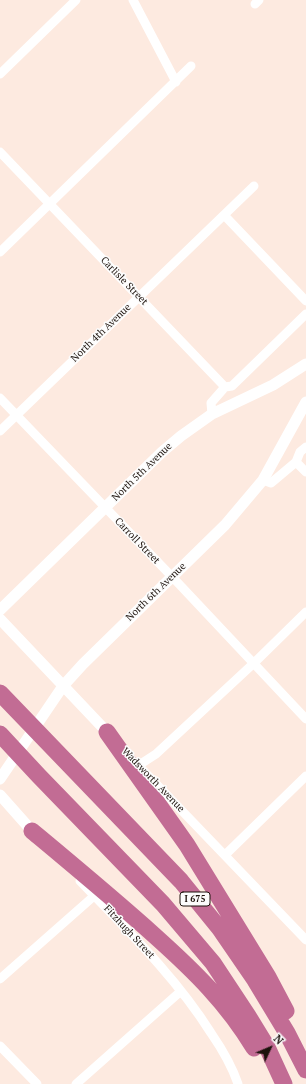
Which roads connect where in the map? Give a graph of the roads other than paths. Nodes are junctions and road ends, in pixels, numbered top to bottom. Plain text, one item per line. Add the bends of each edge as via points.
1 (76, 0) edge
2 (133, 0) edge
3 (191, 66) dead end
4 (0, 74) edge
5 (176, 82) junction
6 (0, 152) edge
7 (254, 186) dead end
8 (50, 203) junction
9 (224, 215) junction
10 (0, 252) edge
11 (139, 296) junction
12 (306, 302) edge
13 (306, 314) edge
14 (306, 364) edge
15 (225, 387) junction
16 (0, 398) edge
17 (306, 402) edge
18 (212, 414) junction
19 (16, 415) junction
20 (0, 431) edge
21 (306, 447) edge
22 (296, 462) junction
23 (306, 472) edge
24 (263, 480) junction
25 (105, 508) junction
26 (172, 576) junction
27 (0, 610) edge
28 (306, 612) edge
29 (0, 619) edge
30 (254, 663) junction
31 (0, 686) edge
32 (63, 686) junction
33 (0, 693) edge
34 (14, 707) junction
35 (306, 719) edge
36 (107, 732) junction
37 (0, 734) edge
38 (139, 765) junction
39 (306, 776) edge
40 (0, 779) edge
41 (0, 795) edge
42 (32, 831) junction
43 (225, 855) junction
44 (94, 896) junction
45 (306, 940) edge
46 (0, 979) edge
47 (181, 990) junction
48 (0, 1046) edge
49 (306, 1061) edge
50 (306, 1070) edge
51 (37, 1084) edge
52 (76, 1084) edge
53 (238, 1084) edge
54 (276, 1084) edge
55 (284, 1084) edge

1 - 4 street
2 - 5 street
3 - 5 street
5 - 8 street
6 - 8 street, Carlisle Street
7 - 9 street, North 4th Avenue
8 - 10 street
8 - 11 street, Carlisle Street
9 - 11 street, North 4th Avenue
9 - 12 street
11 - 15 street, Carlisle Street
11 - 19 street, North 4th Avenue
13 - 15 street via 232,386
14 - 18 street, North 5th Avenue via 273,386
15 - 18 street via 211,403
16 - 19 street, Carroll Street
17 - 24 street, North 6th Avenue
18 - 25 street, North 5th Avenue via 162,452
19 - 20 street, North 4th Avenue
19 - 25 street, Carroll Street
21 - 22 street via 300,452
22 - 23 street
22 - 24 street via 271,483
24 - 26 street, North 6th Avenue via 225,525
25 - 26 street, Carroll Street
25 - 27 street, North 5th Avenue
26 - 30 street, Carroll Street
26 - 32 street, North 6th Avenue
28 - 30 street
29 - 32 street, Wadsworth Avenue
30 - 35 street, Carroll Street
30 - 38 street via 156,754
31 - 34 highway
32 - 36 street, Wadsworth Avenue
32 - 40 street, North 6th Avenue
33 - 34 highway, I 675
34 - 50 highway, I 675 via 181,881 220,929 287,1032
36 - 38 street, Wadsworth Avenue
36 - 49 highway via 187,845 268,977 294,1025
37 - 55 highway, I 675 via 163,904 213,963 252,1022
38 - 43 street, Wadsworth Avenue
39 - 43 street
41 - 42 street, Fitzhugh Street
42 - 44 street, Fitzhugh Street
42 - 54 highway via 129,912 218,997 247,1035
43 - 45 street, Wadsworth Avenue
44 - 46 street
44 - 47 street, Fitzhugh Street
47 - 52 street
47 - 53 street, Fitzhugh Street via 221,1047
48 - 51 street

